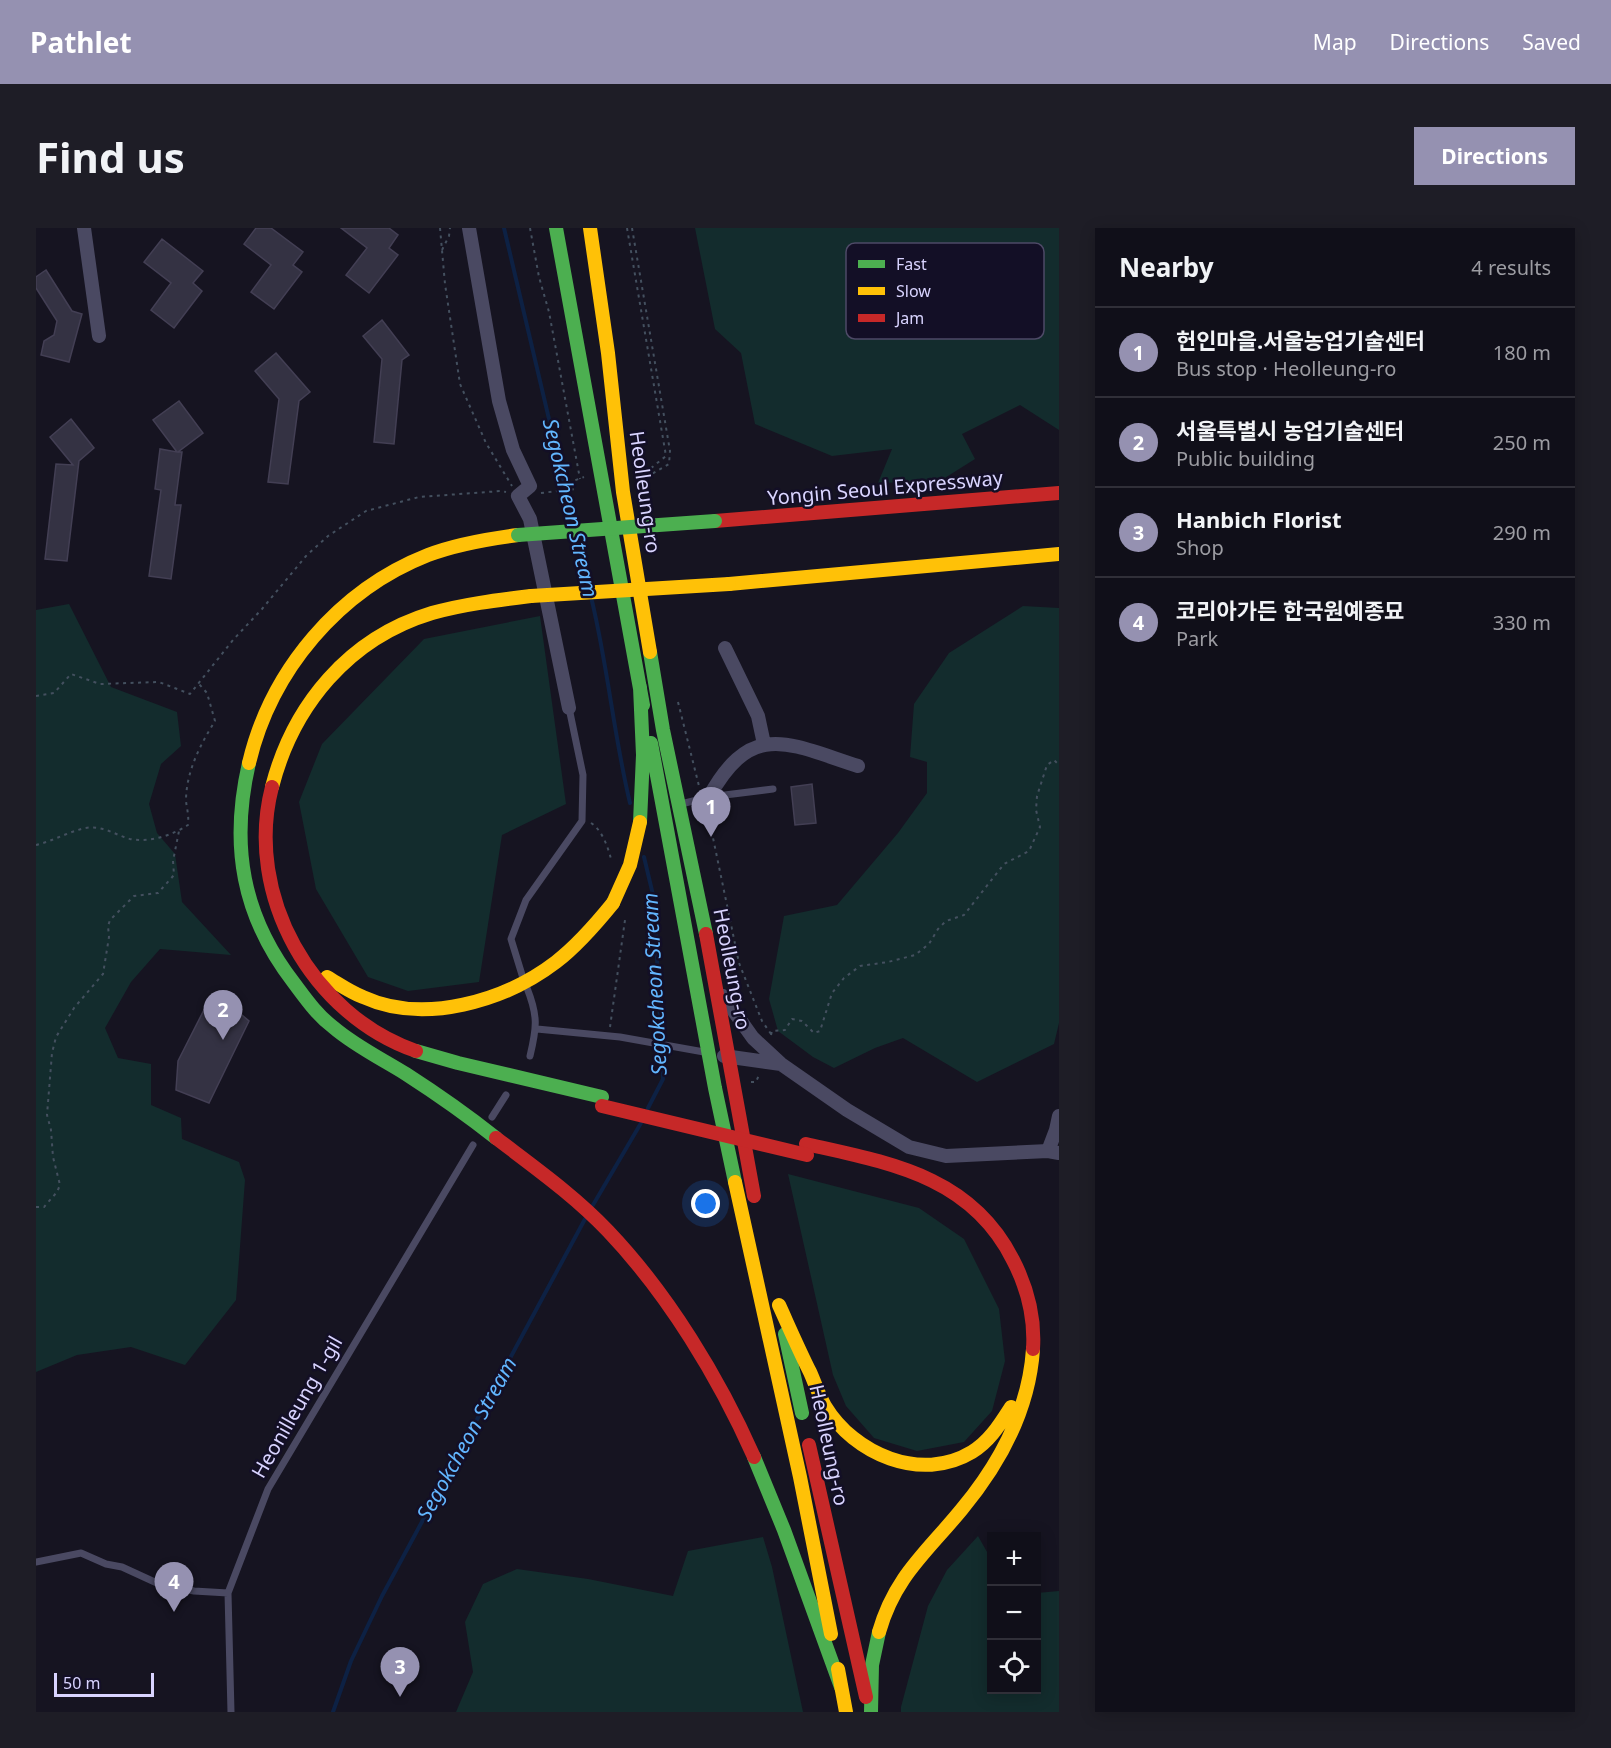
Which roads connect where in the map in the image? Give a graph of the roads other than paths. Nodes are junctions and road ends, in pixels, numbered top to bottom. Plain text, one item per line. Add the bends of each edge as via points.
1 (84, 228) edge
2 (469, 228) edge
3 (556, 228) edge
4 (590, 228) edge
5 (99, 336) dead end
6 (1059, 493) edge
7 (1059, 554) edge
8 (725, 648) dead end
9 (640, 687) junction
10 (569, 708) joint
11 (764, 744) junction
12 (858, 766) dead end
13 (772, 789) dead end
14 (706, 797) junction
15 (679, 805) junction
16 (295, 950) junction
17 (286, 973) junction
18 (717, 987) junction
19 (537, 1029) junction
20 (709, 1053) junction
21 (530, 1056) dead end
22 (765, 1056) junction
23 (729, 1058) junction
24 (506, 1095) dead end
25 (602, 1101) junction
26 (1059, 1116) edge
27 (492, 1117) dead end
28 (473, 1145) dead end
29 (806, 1150) junction
30 (1054, 1152) edge
31 (758, 1215) dead end
32 (36, 1562) edge
33 (228, 1593) junction
34 (841, 1687) junction
35 (231, 1712) edge
36 (846, 1712) edge
37 (870, 1712) edge

1 - 5 street
2 - 10 street via 499,401 513,450 530,486 525,495
3 - 9 main road, Heolleung-ro
4 - 15 main road, Heolleung-ro via 663,730
6 - 17 main road, Yongin Seoul Expressway, bridge via 518,535 437,552 374,582 343,605 298,655 265,714 249,761 240,831 245,880 257,925
7 - 16 main road, bridge via 729,584 482,601 408,621 351,655 320,687 306,705 274,772 268,795 265,848 271,894
8 - 11 street via 758,716
9 - 16 main road, bridge via 644,770 640,822 630,865 612,903 588,936 547,970 482,1001 450,1009 404,1008 364,999 339,985
9 - 20 main road, Heolleung-ro
10 - 19 lane via 583,775 582,821 526,900 511,939 534,1006
11 - 12 street via 801,748
11 - 14 street via 735,761
13 - 14 lane
14 - 15 lane
15 - 18 main road, Heolleung-ro
16 - 25 main road via 340,1004 388,1040 440,1059
17 - 25 main road via 334,1018 403,1057
17 - 34 main road via 331,1026 479,1124 586,1209 661,1296 738,1422 770,1493
18 - 22 street
18 - 23 main road, Heolleung-ro
19 - 20 lane via 620,1037
19 - 21 lane
20 - 23 street
20 - 34 main road, Heolleung-ro
22 - 23 street
22 - 30 street via 909,1147 946,1156
23 - 31 main road, Heolleung-ro
24 - 27 lane
25 - 29 main road
26 - 30 street
28 - 33 lane, Heonilleung 1-gil via 268,1488
29 - 37 main road via 901,1167 946,1185 965,1198 995,1228 1012,1256 1027,1293 1034,1333 1034,1361 1027,1394 1010,1440 976,1493 911,1567 890,1601 876,1649
29 - 37 main road, Heolleung-ro via 917,1186 958,1209 986,1234 1011,1279 1021,1320 1023,1357 1018,1387 996,1430 984,1443 956,1458 915,1465 890,1461 846,1435 830,1414 777,1300
32 - 33 lane via 81,1553 159,1584
33 - 35 lane, Heonilleung 1-gil
34 - 36 main road, Heolleung-ro

